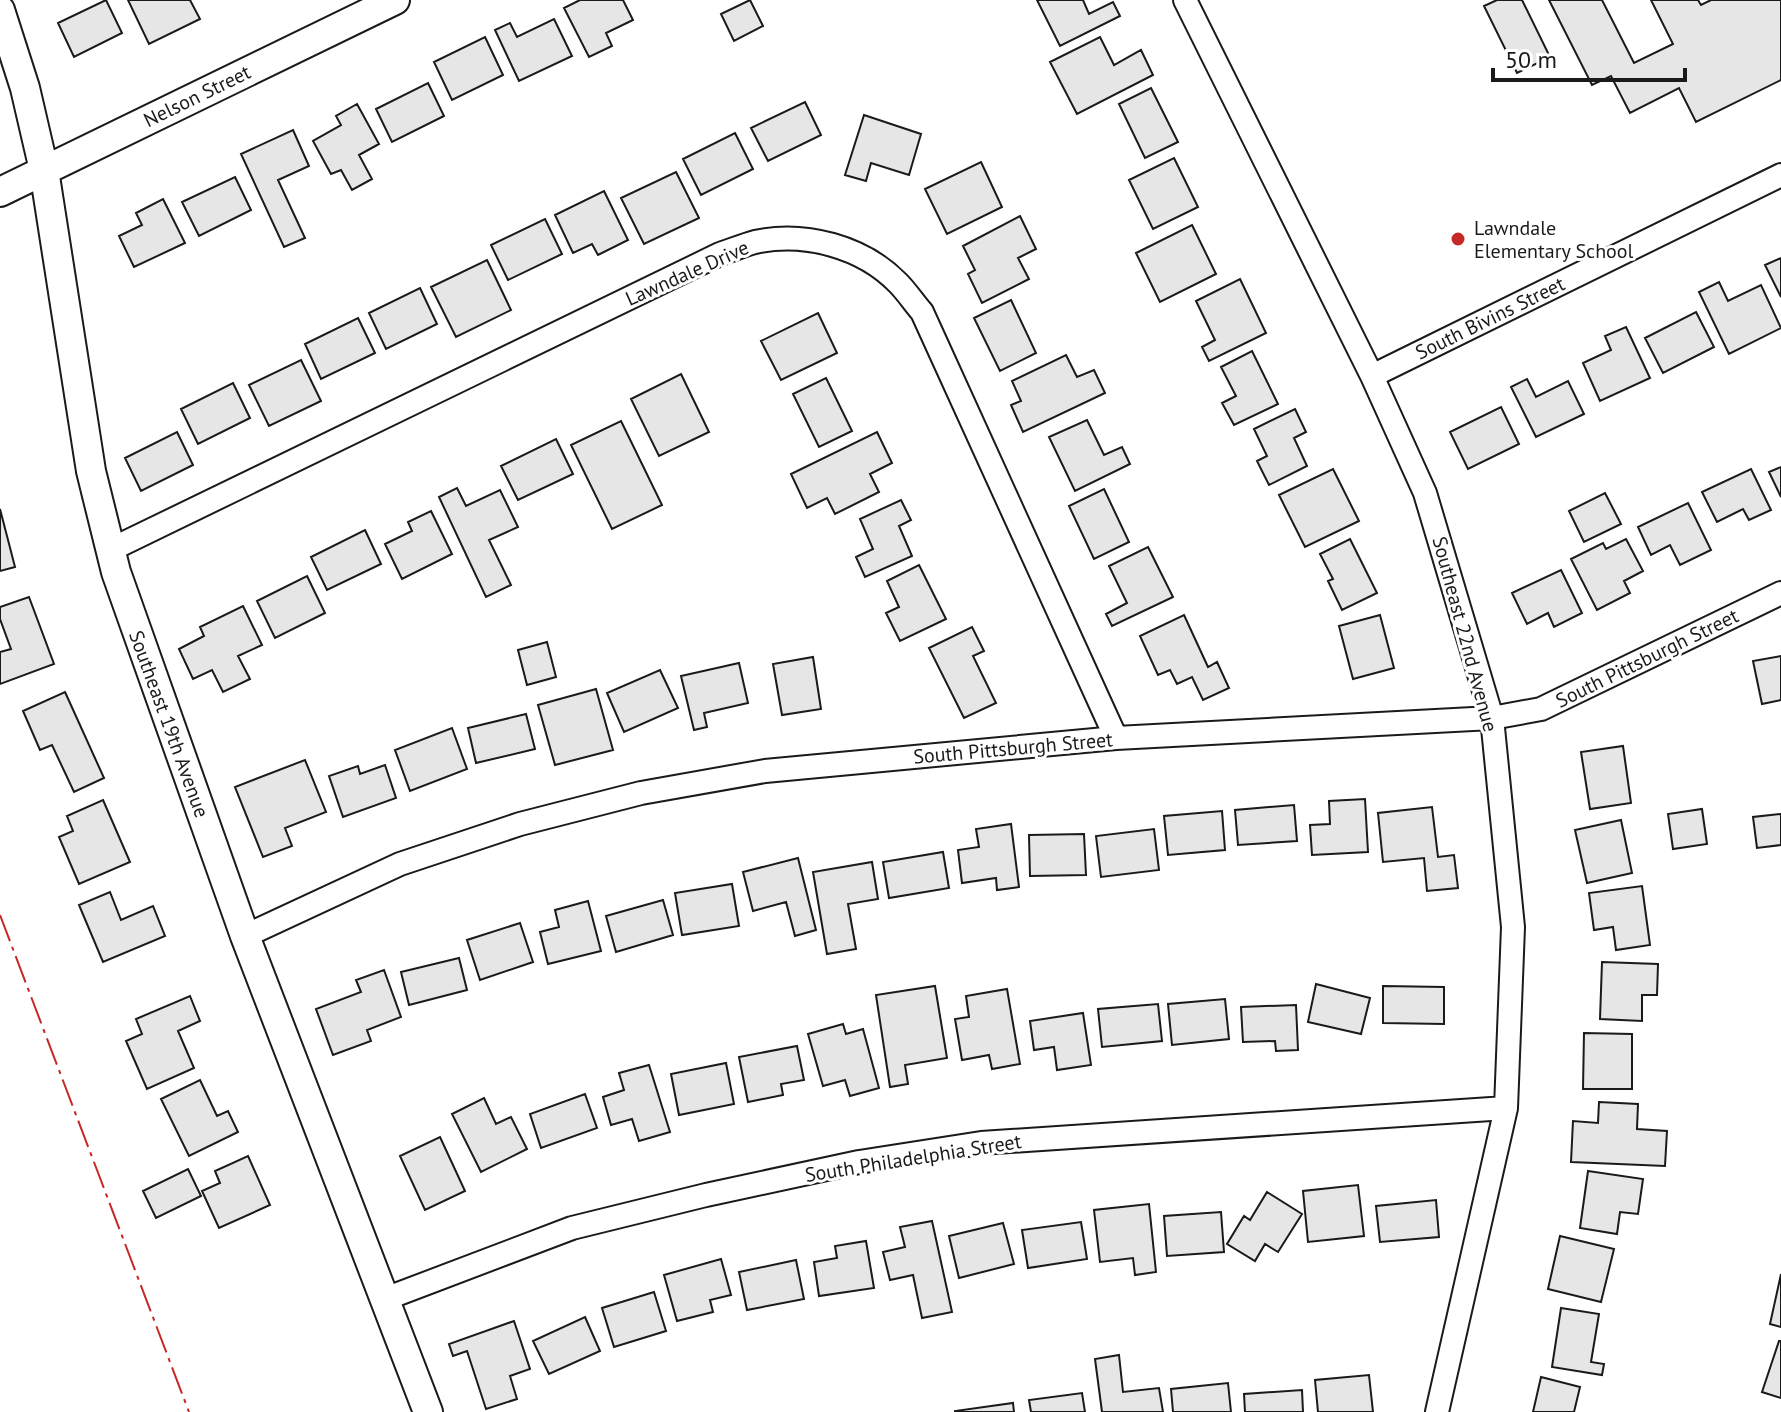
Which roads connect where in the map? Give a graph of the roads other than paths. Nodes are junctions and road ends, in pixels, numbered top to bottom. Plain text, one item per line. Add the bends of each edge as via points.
1 (395, 0) edge
2 (1185, 0) edge
3 (0, 10) edge
4 (44, 170) junction
5 (1781, 175) edge
6 (0, 192) edge
7 (1372, 376) junction
8 (110, 550) junction
9 (1781, 593) edge
10 (1492, 718) junction
11 (1116, 738) junction
12 (245, 936) junction
13 (1506, 1108) junction
14 (385, 1299) junction
15 (428, 1412) edge
16 (1437, 1412) edge

1 - 4 street, Nelson Street
2 - 7 street, Southeast 22nd Avenue
3 - 4 street, Southeast 19th Avenue
4 - 6 street, Nelson Street
4 - 8 street, Southeast 19th Avenue via 91,471
5 - 7 street, South Bivins Street
7 - 10 street, Southeast 22nd Avenue via 1425,493
8 - 11 street, Lawndale Drive via 720,254 756,242 794,238 832,244 867,259 898,282 922,312
8 - 12 street, Southeast 19th Avenue
9 - 10 street, South Pittsburgh Street via 1541,709
10 - 11 street, South Pittsburgh Street
10 - 13 street, Southeast 22nd Avenue via 1513,927
11 - 12 street, South Pittsburgh Street via 765,771 641,793 520,824 400,864
12 - 14 street, Southeast 19th Avenue
13 - 14 street, South Philadelphia Street via 981,1143 859,1162 572,1228
13 - 16 street, Southeast 22nd Avenue
14 - 15 street, Southeast 19th Avenue

